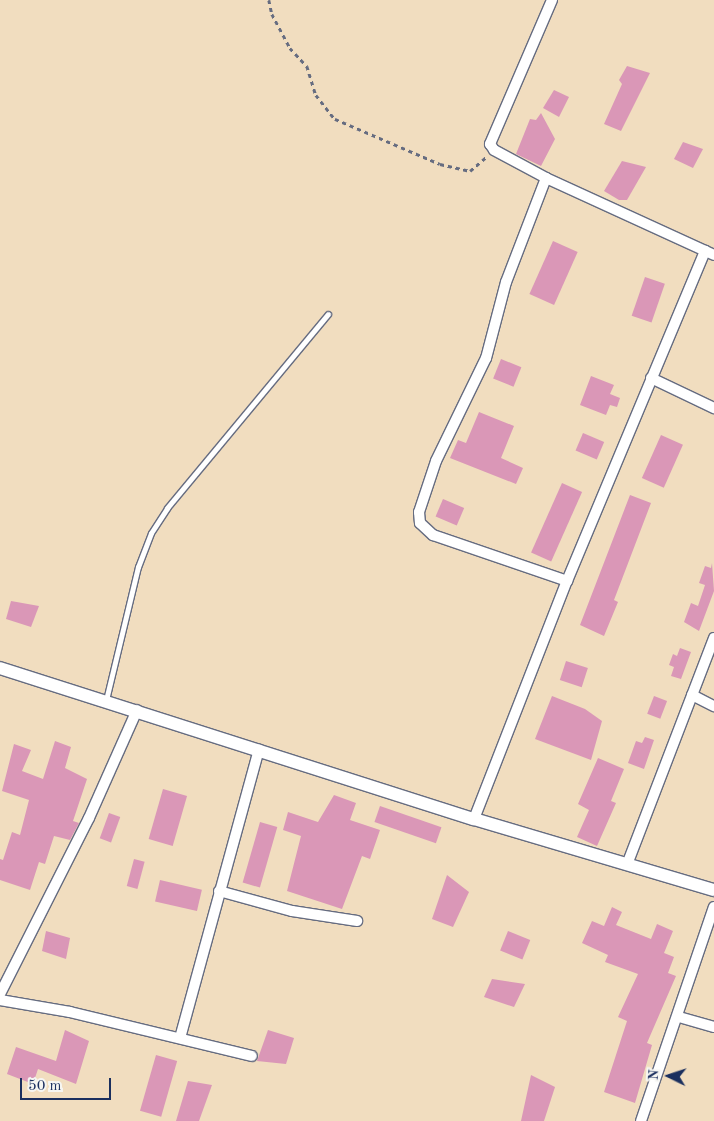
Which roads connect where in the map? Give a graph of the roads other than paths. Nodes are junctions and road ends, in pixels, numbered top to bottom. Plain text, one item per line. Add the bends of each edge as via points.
1 (552, 0) edge
2 (546, 178) junction
3 (709, 253) edge
4 (328, 314) dead end
5 (651, 378) junction
6 (714, 408) edge
7 (567, 581) junction
8 (714, 638) edge
9 (0, 668) edge
10 (692, 695) junction
11 (106, 700) junction
12 (714, 706) edge
13 (137, 710) junction
14 (259, 750) junction
15 (474, 819) junction
16 (628, 862) junction
17 (714, 890) edge
18 (219, 891) junction
19 (714, 907) edge
20 (357, 921) dead end
21 (0, 994) edge
22 (0, 1000) edge
23 (679, 1017) junction
24 (714, 1027) edge
25 (180, 1038) junction
26 (252, 1056) dead end
27 (641, 1121) edge

1 - 2 street via 491,137 494,150
2 - 3 street
2 - 7 street via 506,282 486,358 436,461 419,512 420,524 433,536
3 - 5 street
4 - 11 lane via 167,508 151,533 138,567
5 - 6 street
5 - 7 street
7 - 15 street
8 - 10 street
9 - 11 street
10 - 12 street
10 - 16 street
11 - 13 street
13 - 14 street
13 - 21 street via 89,818
14 - 15 street
14 - 18 street
15 - 16 street
16 - 17 street
18 - 20 street via 292,911
18 - 25 street
19 - 23 street
22 - 25 street
23 - 24 street
23 - 27 street
25 - 26 street

